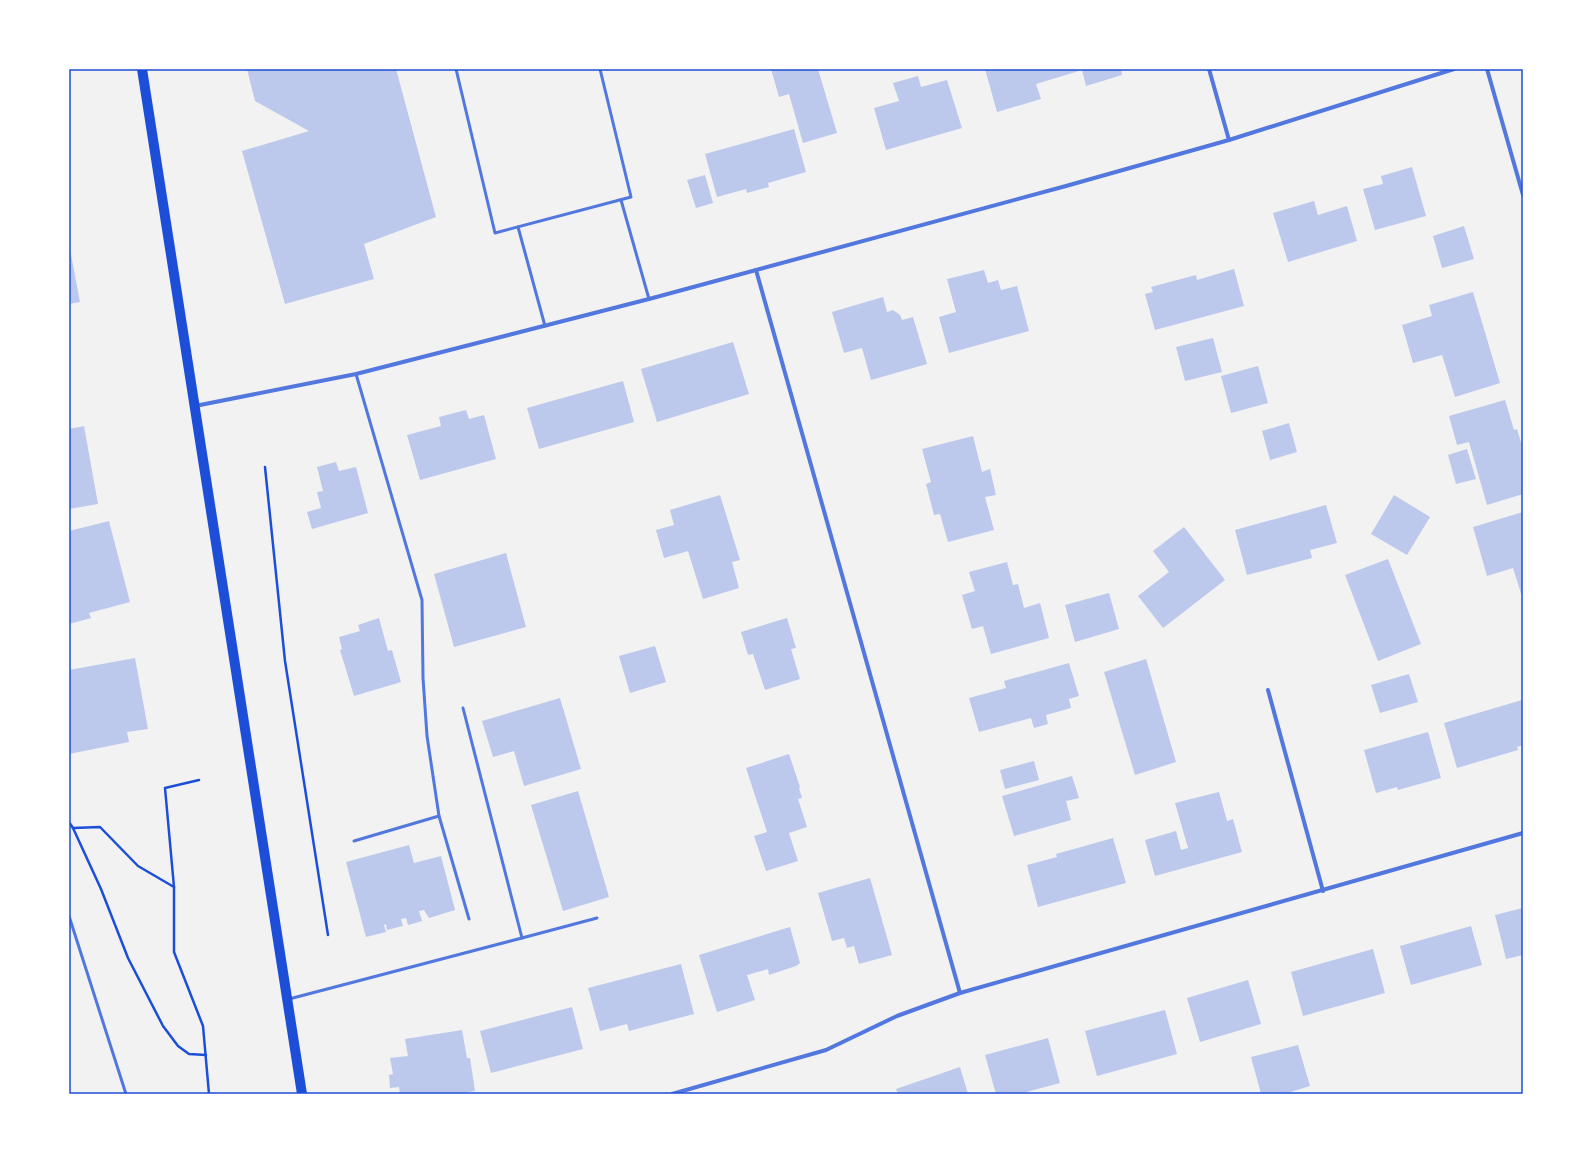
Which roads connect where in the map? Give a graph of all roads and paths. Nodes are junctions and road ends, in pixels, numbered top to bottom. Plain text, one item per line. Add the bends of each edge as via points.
1 (142, 69) edge
2 (456, 69) edge
3 (600, 69) edge
4 (1209, 69) edge
5 (1454, 69) edge
6 (1487, 69) edge
7 (1229, 140) junction
8 (1523, 195) edge
9 (621, 200) junction
10 (518, 227) junction
11 (756, 270) junction
12 (649, 299) junction
13 (545, 326) junction
14 (356, 374) junction
15 (195, 406) junction
16 (265, 467) dead end
17 (1268, 690) dead end
18 (463, 708) dead end
19 (199, 780) dead end
20 (439, 816) junction
21 (69, 822) edge
22 (73, 828) junction
23 (1523, 833) edge
24 (354, 841) dead end
25 (174, 887) junction
26 (1323, 891) junction
27 (69, 916) edge
28 (597, 918) dead end
29 (469, 919) dead end
30 (328, 935) dead end
31 (522, 938) junction
32 (960, 993) junction
33 (287, 1000) junction
34 (206, 1055) junction
35 (126, 1094) edge
36 (209, 1094) edge
37 (302, 1094) edge
38 (672, 1094) edge

1 - 15 main road
2 - 10 lane via 495,233
3 - 9 lane via 631,197
4 - 7 street
5 - 7 street
6 - 8 street
7 - 11 street
9 - 10 lane
9 - 12 lane
10 - 13 lane
11 - 12 street
11 - 32 street
12 - 13 street
13 - 14 street
14 - 15 street
14 - 20 lane via 422,600 427,736
15 - 33 main road
16 - 30 path via 285,661
17 - 26 street
18 - 31 lane
19 - 25 path via 165,788
20 - 24 lane
20 - 29 lane
21 - 22 path
22 - 25 path via 100,827 138,866
22 - 34 path via 101,889 128,958 162,1026 178,1046 189,1054
23 - 26 street
25 - 34 path via 174,952 203,1026
26 - 32 street
27 - 35 lane
28 - 31 lane
31 - 33 lane
32 - 38 street via 897,1016 826,1050
33 - 37 main road
34 - 36 path

